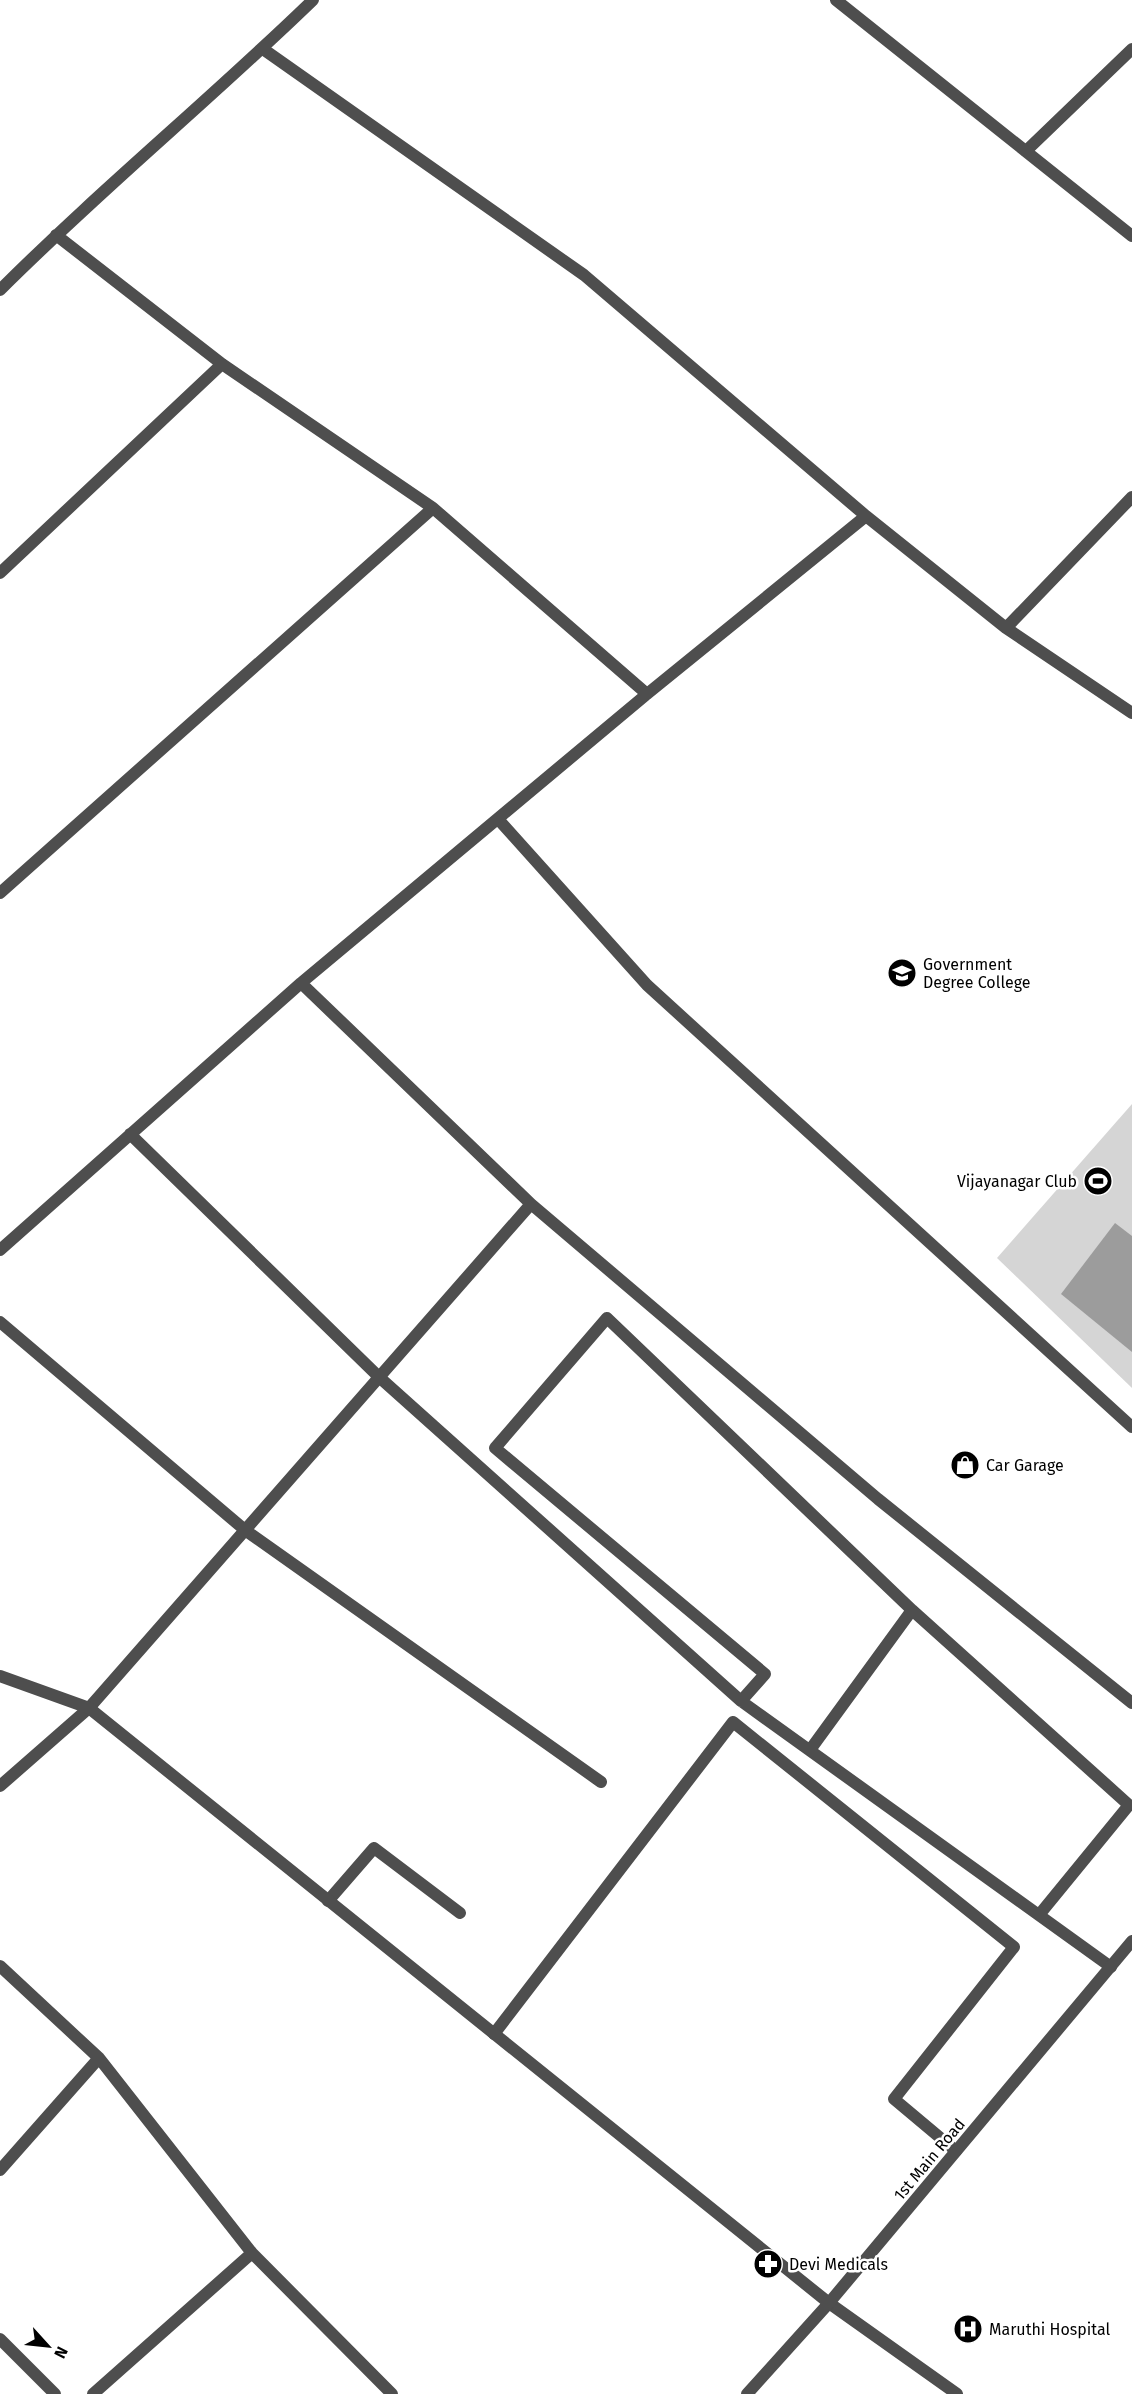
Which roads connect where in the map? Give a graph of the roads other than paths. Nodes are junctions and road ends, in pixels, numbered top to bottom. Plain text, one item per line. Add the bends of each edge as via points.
1 (313, 0) edge
2 (836, 0) edge
3 (263, 49) junction
4 (1132, 49) edge
5 (1026, 151) junction
6 (56, 235) junction
7 (1132, 236) edge
8 (0, 290) edge
9 (222, 364) junction
10 (1132, 497) edge
11 (433, 508) junction
12 (866, 516) junction
13 (0, 573) edge
14 (1006, 628) junction
15 (647, 694) junction
16 (1132, 713) edge
17 (498, 819) junction
18 (0, 893) edge
19 (301, 983) junction
20 (130, 1134) junction
21 (531, 1204) junction
22 (0, 1250) edge
23 (0, 1322) edge
24 (379, 1377) junction
25 (1132, 1426) edge
26 (245, 1530) junction
27 (912, 1610) junction
28 (0, 1676) edge
29 (741, 1701) junction
30 (1132, 1703) edge
31 (89, 1708) junction
32 (810, 1750) junction
33 (601, 1782) dead end
34 (0, 1786) edge
35 (328, 1901) junction
36 (460, 1913) dead end
37 (1040, 1915) junction
38 (1132, 1941) edge
39 (0, 1966) edge
40 (1111, 1967) junction
41 (494, 2034) junction
42 (99, 2058) junction
43 (956, 2151) junction
44 (0, 2170) edge
45 (252, 2253) junction
46 (829, 2303) junction
47 (0, 2339) edge
48 (55, 2394) edge
49 (93, 2394) edge
50 (392, 2394) edge
51 (747, 2394) edge
52 (957, 2394) edge

1 - 3 street
2 - 5 street
3 - 6 street
3 - 12 street via 584,275
4 - 5 street
5 - 7 street
6 - 8 street
6 - 9 street
9 - 11 street
9 - 13 street
10 - 14 street
11 - 15 street
11 - 18 street
12 - 14 street
12 - 15 street
14 - 16 street
15 - 17 street
17 - 19 street
17 - 25 street via 647,985
19 - 20 street
19 - 21 street
20 - 22 street
20 - 24 street
21 - 24 street
21 - 30 street via 878,1499
23 - 26 street
24 - 26 street
24 - 29 street
26 - 31 street
26 - 33 street
27 - 29 street via 607,1318 495,1448 765,1674
27 - 32 street
27 - 37 street via 1129,1805
28 - 31 street
29 - 32 street
31 - 34 street
31 - 35 street
32 - 37 street
35 - 36 street via 374,1848
35 - 41 street
37 - 40 street
38 - 40 street, 1st Main Road
39 - 42 street
40 - 43 street, 1st Main Road
41 - 43 street via 733,1722 1014,1947 894,2099
41 - 46 street
42 - 44 street
42 - 45 street
43 - 46 street, 1st Main Road
45 - 49 street
45 - 50 street
46 - 51 street, 1st Main Road
46 - 52 street
47 - 48 street

